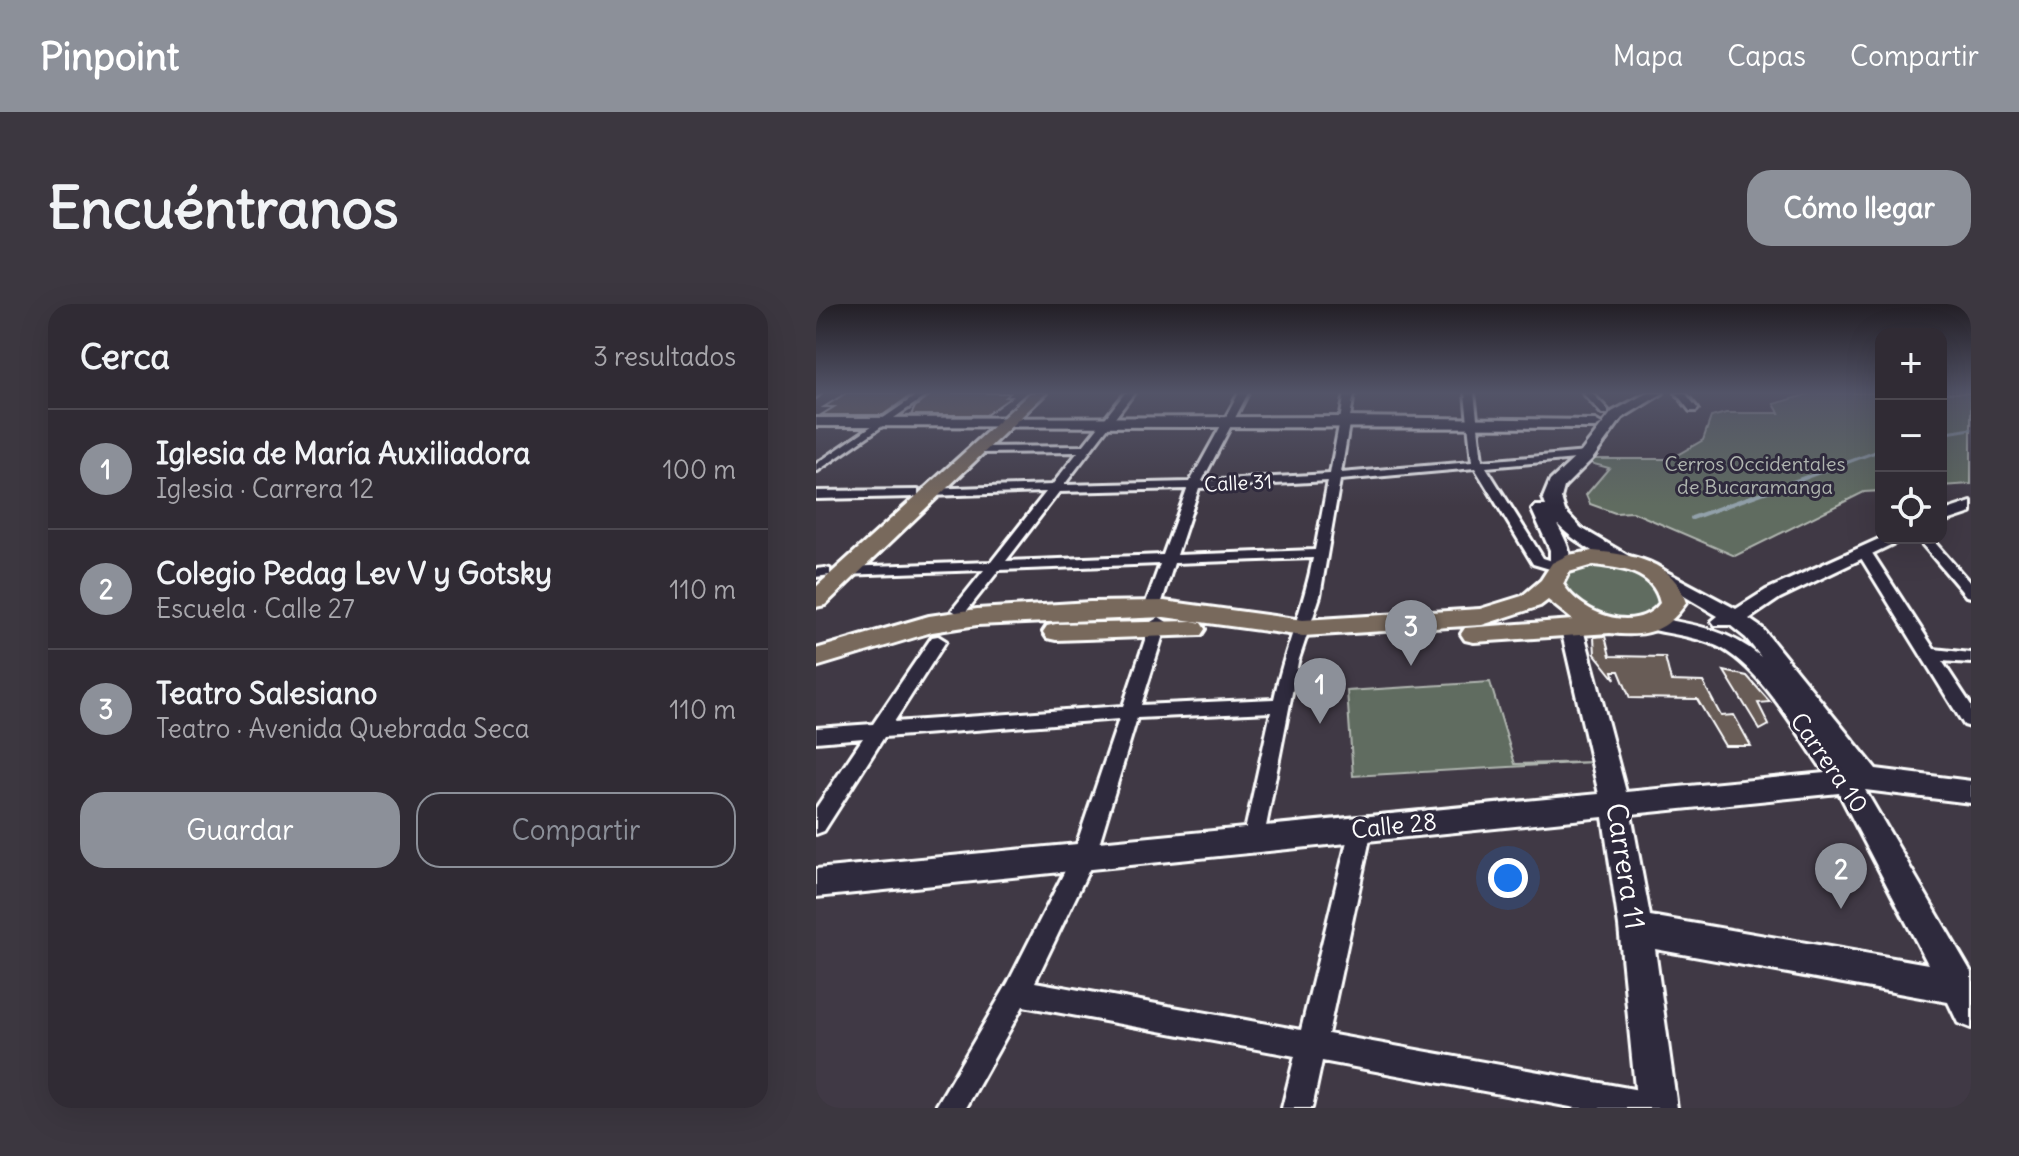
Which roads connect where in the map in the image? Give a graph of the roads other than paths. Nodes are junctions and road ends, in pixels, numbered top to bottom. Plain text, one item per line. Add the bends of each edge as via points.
1 (872, 431) edge
2 (989, 431) edge
3 (992, 431) edge
4 (1100, 431) edge
5 (1224, 431) edge
6 (1342, 431) edge
7 (1473, 431) edge
8 (1590, 431) edge
9 (1600, 431) edge
10 (1085, 449) junction
11 (976, 450) junction
12 (1568, 459) junction
13 (1478, 463) junction
14 (816, 469) edge
15 (1333, 477) junction
16 (1194, 485) junction
17 (1052, 489) junction
18 (921, 492) junction
19 (816, 495) edge
20 (1970, 508) edge
21 (1947, 516) edge
22 (1884, 544) edge
23 (1929, 544) edge
24 (1865, 553) junction
25 (1320, 554) junction
26 (1170, 559) junction
27 (1629, 562) junction
28 (993, 566) junction
29 (828, 572) edge
30 (1654, 573) junction
31 (1555, 576) junction
32 (1971, 593) edge
33 (816, 600) edge
34 (960, 610) junction
35 (1155, 615) junction
36 (1736, 618) junction
37 (1015, 620) junction
38 (1652, 623) junction
39 (1624, 626) junction
40 (1572, 629) junction
41 (1300, 636) junction
42 (938, 641) junction
43 (816, 649) edge
44 (1928, 654) junction
45 (816, 658) edge
46 (1971, 658) edge
47 (816, 669) edge
48 (816, 677) edge
49 (1281, 705) junction
50 (1130, 712) junction
51 (1971, 720) edge
52 (877, 729) junction
53 (816, 735) edge
54 (1857, 780) junction
55 (1971, 792) edge
56 (1617, 804) junction
57 (816, 825) edge
58 (1361, 829) junction
59 (1254, 840) junction
60 (1084, 857) junction
61 (816, 883) edge
62 (1638, 930) junction
63 (1017, 992) junction
64 (1968, 996) edge
65 (1312, 1046) junction
66 (950, 1108) edge
67 (1297, 1108) edge
68 (1656, 1108) edge

1 - 14 street
2 - 18 main road
3 - 11 main road
4 - 10 street
5 - 16 street
6 - 15 street
7 - 13 street
8 - 12 main road
9 - 12 main road
10 - 11 street
10 - 17 street
11 - 18 main road
12 - 13 street, Calle 31
12 - 27 main road via 1552,498 1554,508 1574,532
12 - 31 main road via 1538,497 1560,550
13 - 15 street, Calle 31
13 - 31 street via 1538,561
15 - 16 street, Calle 31
15 - 25 street
16 - 17 street, Calle 31
16 - 26 street
17 - 18 street, Calle 31
17 - 28 street
18 - 19 street, Calle 31
18 - 29 main road
18 - 29 main road
20 - 21 street
22 - 24 street
23 - 32 street
24 - 36 street via 1773,594
24 - 44 street
25 - 26 street
25 - 41 street
26 - 28 street
26 - 35 street
27 - 30 main road
27 - 31 main road via 1576,560
28 - 29 street
28 - 34 street
29 - 33 main road
30 - 36 street, Carrera 10
30 - 38 main road via 1669,587 1673,603
31 - 39 main road via 1554,595 1563,605
31 - 41 main road via 1531,601 1482,617
34 - 35 main road via 1088,601
34 - 43 main road
35 - 37 main road
35 - 41 main road
35 - 42 main road
35 - 50 street
36 - 38 street
36 - 54 street, Carrera 10 via 1765,645
37 - 45 main road via 929,624
37 - 47 main road via 926,635
38 - 39 main road
38 - 54 street, Carrera 10 via 1709,635 1745,654
39 - 40 main road
40 - 41 main road
40 - 56 street, Carrera 11
41 - 49 street
42 - 48 main road
42 - 52 street
44 - 46 street
44 - 51 street
49 - 50 street
49 - 59 street
50 - 52 street
50 - 60 street
52 - 53 street
52 - 57 street
54 - 55 street, Calle 28
54 - 56 street, Calle 28
54 - 64 street, Carrera 10
56 - 58 street, Calle 28
56 - 62 street, Carrera 11
58 - 59 street, Calle 28
58 - 65 street
59 - 60 street, Calle 28
60 - 61 street, Calle 28
60 - 63 street
62 - 64 street
62 - 68 street, Carrera 11
63 - 65 street
63 - 66 street
65 - 67 street
65 - 68 street

